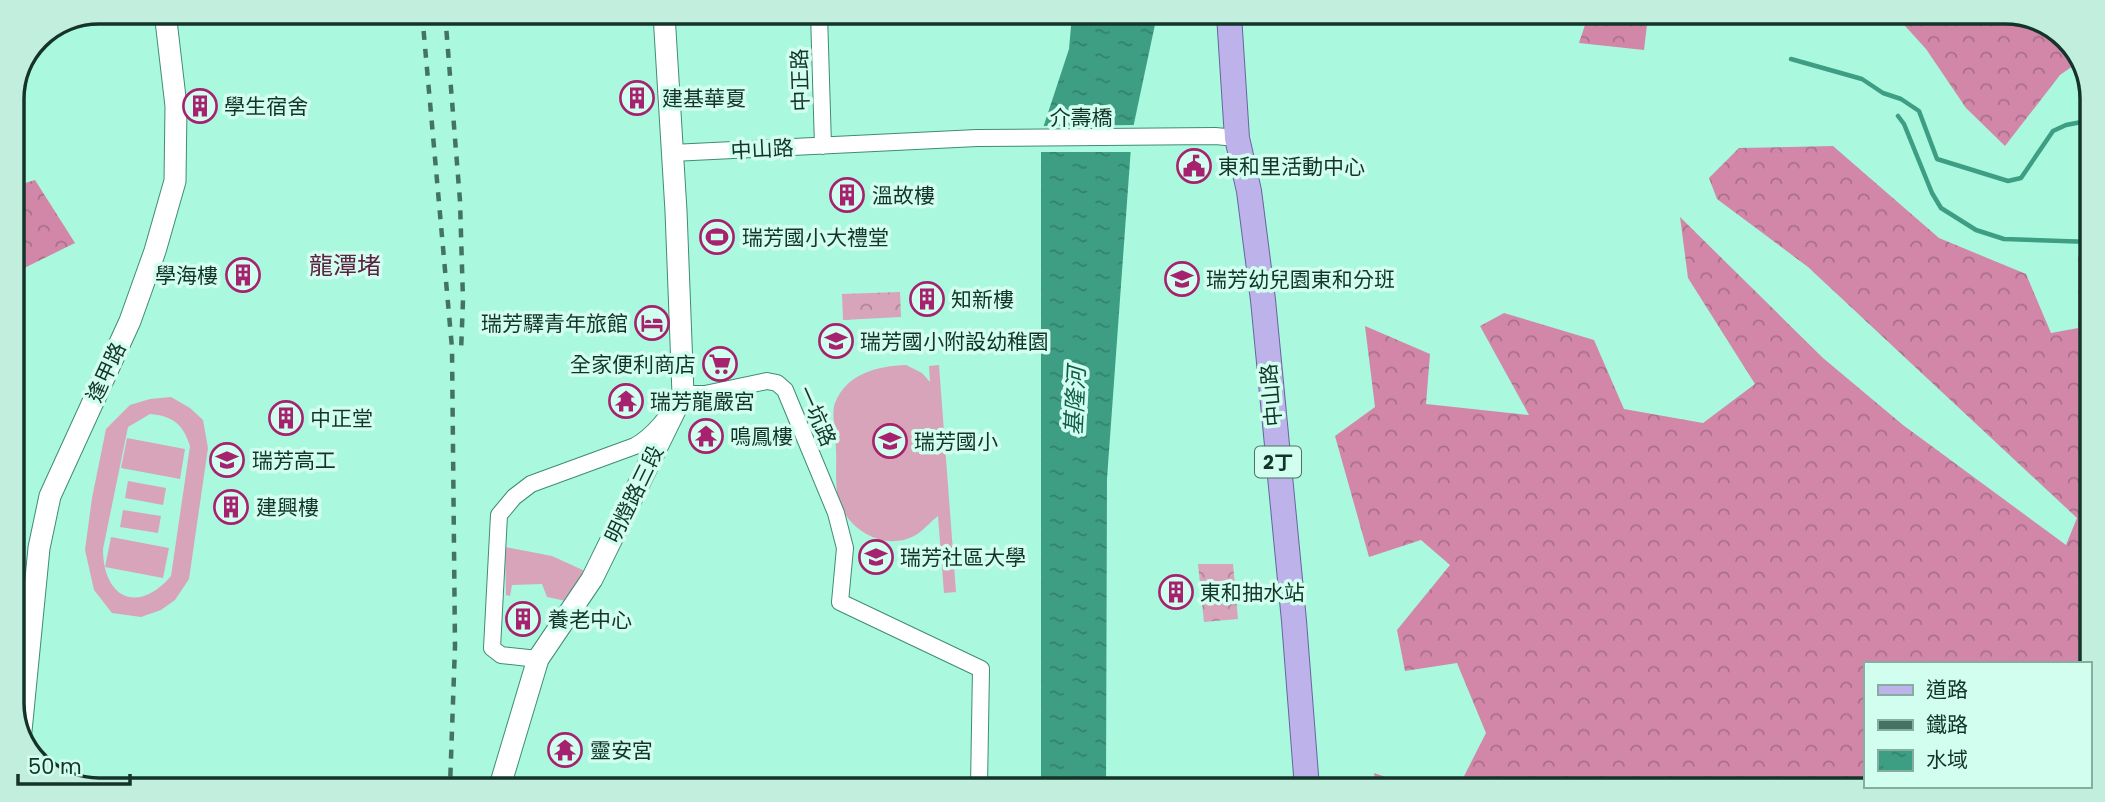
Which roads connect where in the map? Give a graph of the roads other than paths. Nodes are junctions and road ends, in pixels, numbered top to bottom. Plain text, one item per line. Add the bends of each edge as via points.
1 (166, 24) edge
2 (665, 24) edge
3 (818, 24) edge
4 (1230, 24) edge
5 (977, 138) joint
6 (1237, 138) junction
7 (823, 146) junction
8 (672, 153) junction
9 (683, 394) junction
10 (538, 659) junction
11 (25, 691) edge
12 (502, 778) edge
13 (979, 778) edge
14 (1306, 778) edge

1 - 11 street, 逢甲路 via 176,106 175,181 130,321 44,515
2 - 8 street, 明燈路三段
3 - 7 street, 中正路
4 - 6 main road, 2丁
5 - 6 street, 介壽橋
5 - 7 street, 中山路
6 - 14 main road, 中山路 / 2丁 via 1263,300
7 - 8 street, 中山路
8 - 9 street, 明燈路三段
9 - 10 street, 明燈路三段 via 592,579
9 - 10 street via 646,439 531,484 499,515 492,648 501,655
9 - 13 street, 一坑路 via 767,381 785,390 845,548 840,601 981,669
10 - 12 street, 明燈路三段

